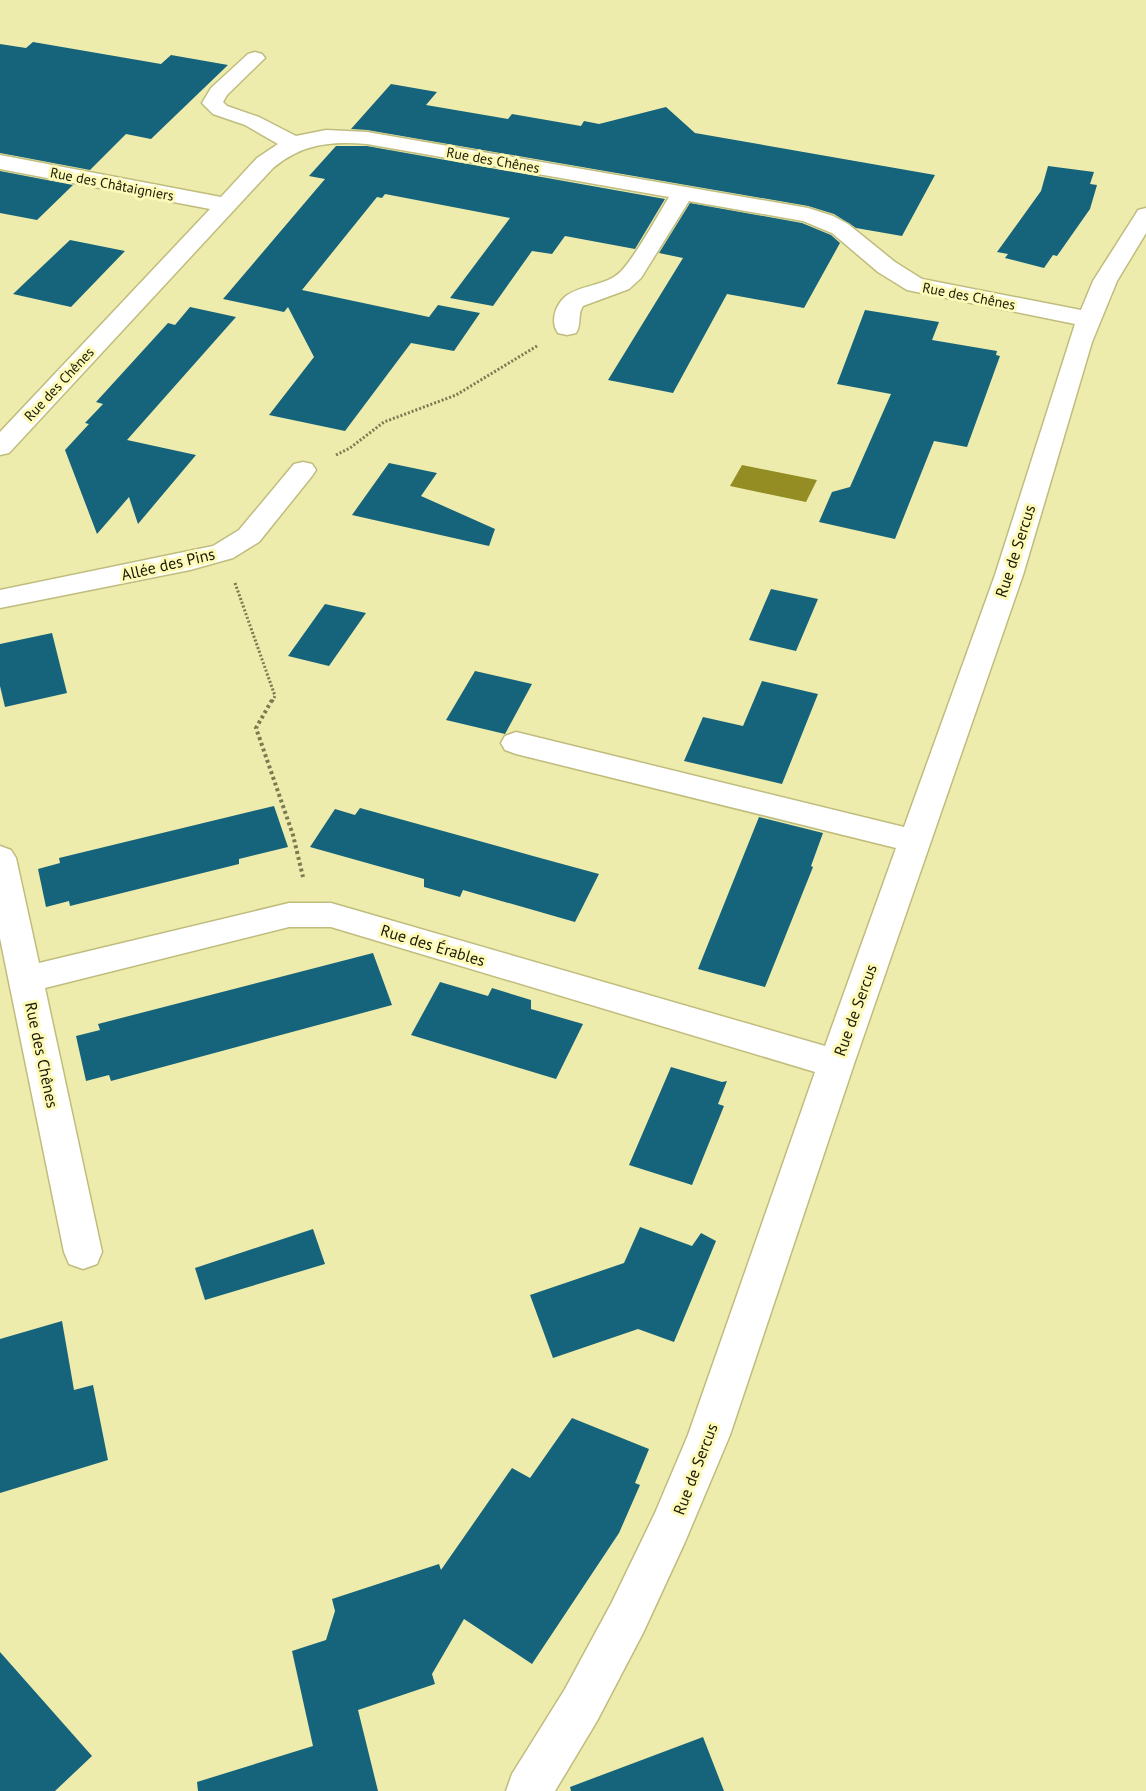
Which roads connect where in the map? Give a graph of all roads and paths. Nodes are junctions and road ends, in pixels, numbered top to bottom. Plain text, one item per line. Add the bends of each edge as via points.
1 (255, 58) dead end
2 (294, 144) junction
3 (0, 162) edge
4 (683, 193) junction
5 (225, 206) junction
6 (1146, 215) edge
7 (1089, 319) junction
8 (567, 328) joint
9 (1, 445) edge
10 (303, 470) joint
11 (223, 552) junction
12 (0, 599) edge
13 (516, 743) dead end
14 (914, 841) junction
15 (2, 879) edge
16 (311, 914) junction
17 (26, 979) junction
18 (836, 1064) junction
19 (83, 1252) dead end
20 (529, 1791) edge

1 - 2 street via 218,92 212,103
2 - 4 street, Rue des Chênes via 318,137 353,136
2 - 5 street, Rue des Chênes via 273,155
3 - 5 street, Rue des Châtaigniers
4 - 7 street, Rue des Chênes via 831,222 895,274 915,285
4 - 8 street via 633,273 621,284 575,301 567,311
5 - 9 street, Rue des Chênes
6 - 7 street, Rue de Sercus via 1105,281
7 - 14 street, Rue de Sercus via 1009,575
8 - 10 path via 456,395 384,422 350,448
10 - 11 street, Allée des Pins via 249,536
11 - 12 street, Allée des Pins
11 - 16 path via 275,696 256,728 293,835
13 - 14 street
14 - 18 street, Rue de Sercus
15 - 17 street, Rue des Chênes
16 - 17 street, Rue des Érables via 236,926
16 - 18 street, Rue des Érables via 354,920
17 - 19 street, Rue des Chênes
18 - 20 street, Rue de Sercus via 688,1489 629,1619

